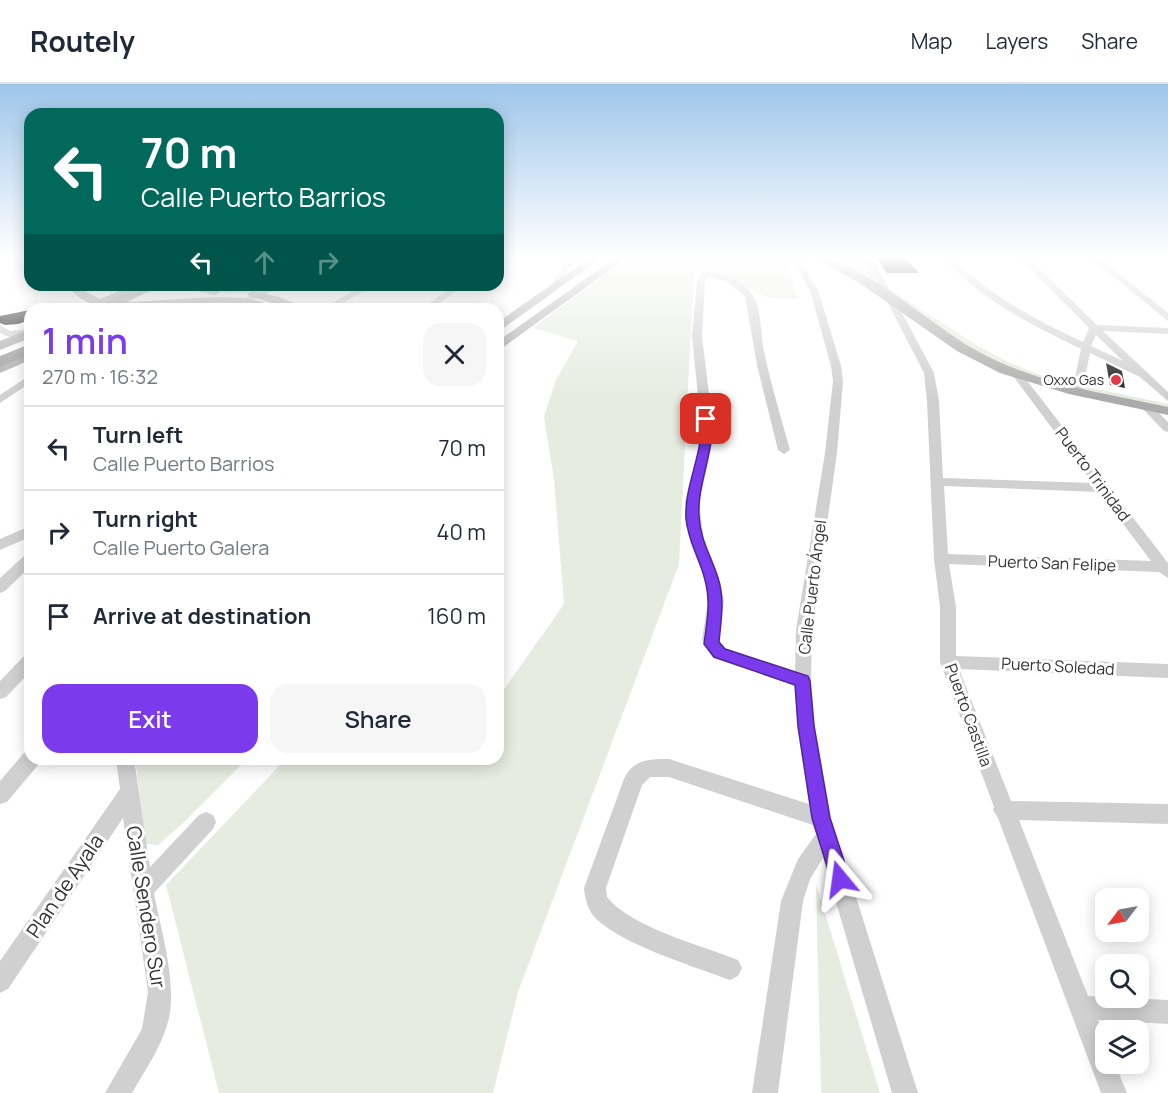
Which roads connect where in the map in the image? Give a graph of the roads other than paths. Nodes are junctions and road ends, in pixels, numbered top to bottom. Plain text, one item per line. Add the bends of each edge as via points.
1 (528, 305) edge
2 (556, 305) edge
3 (699, 305) edge
4 (752, 305) edge
5 (818, 305) edge
6 (895, 305) edge
7 (898, 305) edge
8 (919, 305) edge
9 (1008, 305) edge
10 (1071, 305) edge
11 (1152, 305) edge
12 (1168, 318) edge
13 (504, 323) edge
14 (948, 323) dead end
15 (1094, 328) junction
16 (1, 331) edge
17 (1168, 331) edge
18 (24, 333) edge
19 (24, 335) edge
20 (24, 342) edge
21 (504, 343) edge
22 (0, 346) edge
23 (958, 346) junction
24 (1086, 346) junction
25 (24, 351) edge
26 (0, 352) edge
27 (24, 358) edge
28 (0, 362) edge
29 (0, 369) edge
30 (1144, 375) junction
31 (1018, 376) junction
32 (24, 382) edge
33 (1078, 388) junction
34 (1168, 399) edge
35 (0, 400) edge
36 (1146, 406) junction
37 (1168, 411) edge
38 (1168, 429) edge
39 (784, 450) dead end
40 (936, 482) junction
41 (1105, 488) junction
42 (24, 534) edge
43 (0, 545) edge
44 (941, 559) junction
45 (24, 565) edge
46 (1166, 570) edge
47 (0, 587) edge
48 (948, 662) junction
49 (24, 667) edge
50 (1168, 671) edge
51 (802, 681) junction
52 (0, 692) edge
53 (26, 765) edge
54 (126, 765) edge
55 (129, 792) junction
56 (0, 795) edge
57 (1003, 810) junction
58 (1168, 814) edge
59 (206, 822) dead end
60 (825, 827) junction
61 (143, 890) junction
62 (730, 968) dead end
63 (0, 980) edge
64 (1080, 1007) junction
65 (1168, 1012) edge
66 (118, 1093) edge
67 (765, 1093) edge
68 (905, 1093) edge
69 (1114, 1093) edge

1 - 13 main road
2 - 21 main road
3 - 51 street via 697,336 708,436 692,502 697,542 712,578 716,601 710,640 719,653
4 - 39 street
5 - 51 street, Calle Puerto Ángel via 838,381 804,630
6 - 40 street, Puerto Castilla via 928,373
7 - 23 main road
8 - 14 main road
9 - 24 street
10 - 15 street
11 - 12 street
15 - 17 street
15 - 24 street
15 - 30 street
16 - 18 street
19 - 22 main road
20 - 26 highway
23 - 31 main road
23 - 33 main road via 976,341
24 - 30 street
24 - 33 street
25 - 28 highway
27 - 29 main road
30 - 34 street
31 - 33 main road
31 - 41 street, Puerto Trinidad
32 - 35 street
33 - 34 main road
33 - 36 main road
36 - 37 main road
36 - 38 street
40 - 41 street
40 - 44 street, Puerto Castilla
41 - 46 street, Puerto Trinidad
42 - 43 street
44 - 46 street, Puerto San Felipe
44 - 48 street, Puerto Castilla via 948,607
45 - 47 street
48 - 50 street, Puerto Soledad
48 - 57 street, Puerto Castilla
49 - 52 street
51 - 60 street, Calle Puerto Ángel via 806,726
53 - 56 street
54 - 55 street, Calle Sendero Sur
55 - 61 street, Calle Sendero Sur
55 - 63 street, Plan de Ayala
57 - 58 street
57 - 64 street, Puerto Castilla
59 - 61 street
60 - 62 street via 669,768 646,768 634,779 595,888 595,899 611,917
60 - 67 street via 800,872 792,901
60 - 68 street, Calle Puerto Ángel
61 - 66 street, Calle Sendero Sur via 160,993 157,1020
64 - 65 street
64 - 69 street, Puerto Castilla

